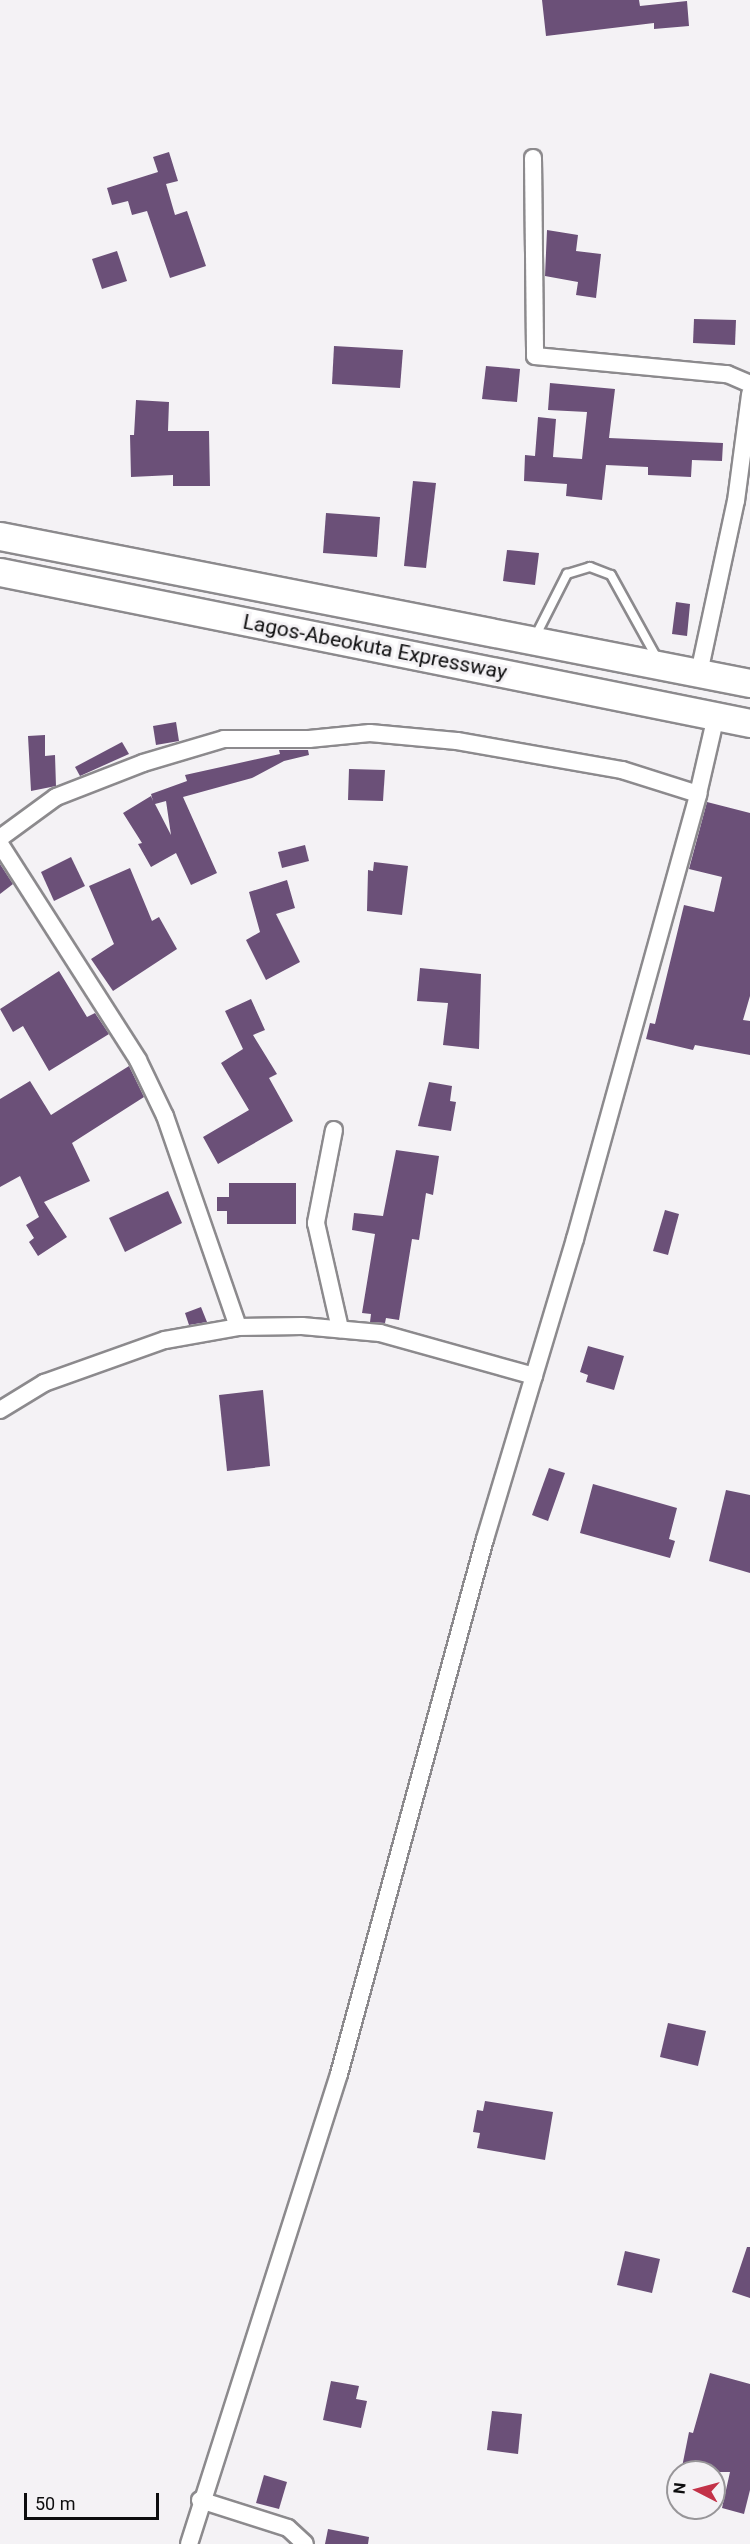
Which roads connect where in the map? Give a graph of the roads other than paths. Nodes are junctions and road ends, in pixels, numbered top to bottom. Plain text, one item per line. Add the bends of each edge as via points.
1 (533, 158) dead end
2 (750, 384) edge
3 (750, 394) edge
4 (0, 536) edge
5 (0, 572) edge
6 (533, 640) junction
7 (661, 665) junction
8 (699, 673) junction
9 (750, 683) edge
10 (716, 716) junction
11 (750, 723) edge
12 (698, 794) junction
13 (0, 838) edge
14 (0, 844) edge
15 (334, 1130) dead end
16 (238, 1327) junction
17 (340, 1329) junction
18 (534, 1376) junction
19 (0, 1410) edge
20 (200, 2500) junction
21 (189, 2544) edge
22 (305, 2544) edge

1 - 2 street via 535,356 727,374
3 - 8 street via 736,501
4 - 6 highway, Lagos-Abeokuta Expressway
5 - 10 highway, Lagos-Abeokuta Expressway
6 - 7 highway, Lagos-Abeokuta Expressway
6 - 7 lane via 567,574 590,567 612,575
7 - 8 highway, Lagos-Abeokuta Expressway
8 - 9 highway, Lagos-Abeokuta Expressway
10 - 11 highway, Lagos-Abeokuta Expressway
10 - 12 street
12 - 13 street via 622,770 457,741 370,733 309,739 224,739 143,763 56,797
12 - 18 street
14 - 16 street via 138,1060 165,1116
15 - 17 street via 316,1223
16 - 17 street
16 - 19 street via 154,1344 44,1383
17 - 18 street via 380,1333
18 - 20 street via 485,1539 339,2074
20 - 21 street
20 - 22 street via 288,2528

